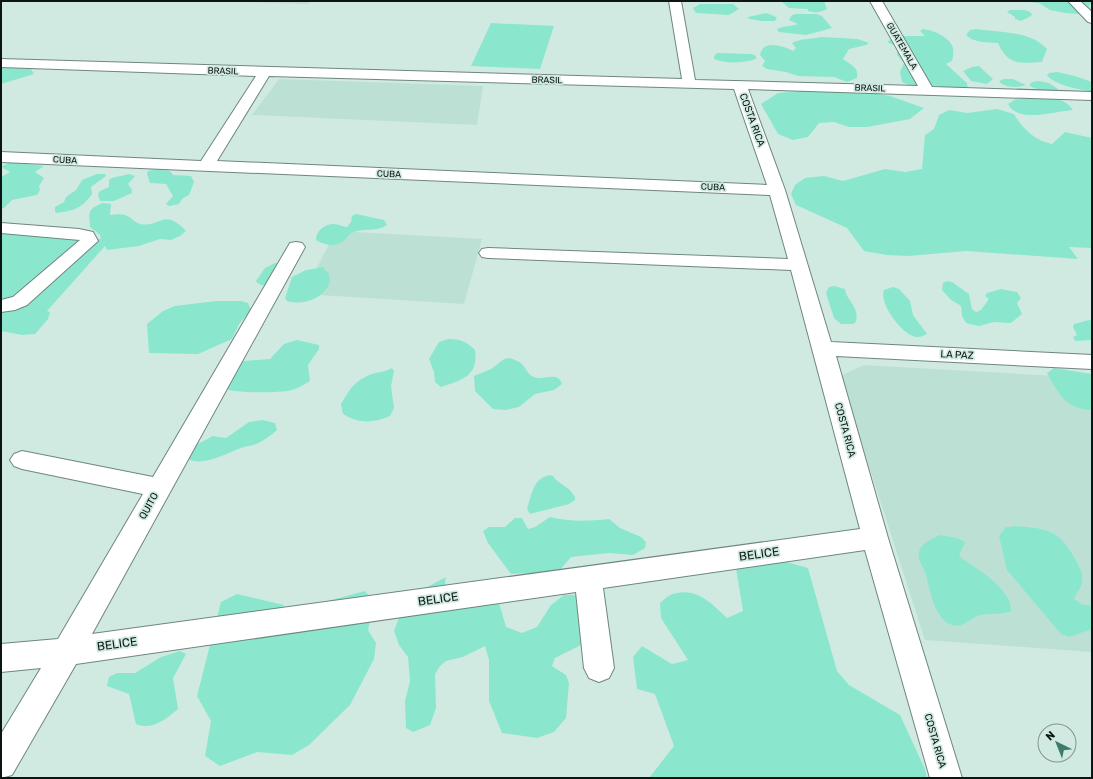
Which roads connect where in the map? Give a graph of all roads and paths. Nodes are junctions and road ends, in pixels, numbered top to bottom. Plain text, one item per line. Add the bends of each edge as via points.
1 (675, 1) edge
2 (876, 1) edge
3 (1074, 1) edge
4 (1090, 1) edge
5 (1092, 3) edge
6 (1092, 19) edge
7 (1, 63) edge
8 (264, 73) junction
9 (689, 83) junction
10 (739, 84) junction
11 (927, 90) junction
12 (1092, 96) edge
13 (1, 156) edge
14 (206, 166) junction
15 (777, 190) junction
16 (1, 228) edge
17 (296, 247) dead end
18 (488, 253) dead end
19 (799, 265) junction
20 (1, 306) edge
21 (823, 348) junction
22 (1092, 362) edge
23 (22, 460) dead end
24 (159, 488) junction
25 (875, 538) junction
26 (588, 579) junction
27 (67, 651) junction
28 (1, 658) edge
29 (599, 668) dead end
30 (1, 764) edge
31 (946, 778) edge

1 - 9 street
2 - 11 street, GUATEMALA
3 - 6 street
4 - 5 street
7 - 8 street, BRASIL
8 - 9 street, BRASIL
8 - 14 street
9 - 10 street, BRASIL
10 - 11 street, BRASIL
10 - 15 street, COSTA RICA
11 - 12 street, BRASIL
13 - 14 street, CUBA
14 - 15 street, CUBA
15 - 19 street, COSTA RICA
16 - 20 street via 79,234 87,236 89,241 20,300 8,306
17 - 24 street, QUITO
18 - 19 street
19 - 21 street, COSTA RICA
21 - 22 street, LA PAZ
21 - 25 street, COSTA RICA
23 - 24 street
24 - 27 street, QUITO
25 - 26 street, BELICE
25 - 31 street, COSTA RICA
26 - 27 street, BELICE
26 - 29 street
27 - 28 street, BELICE
27 - 30 street, QUITO

